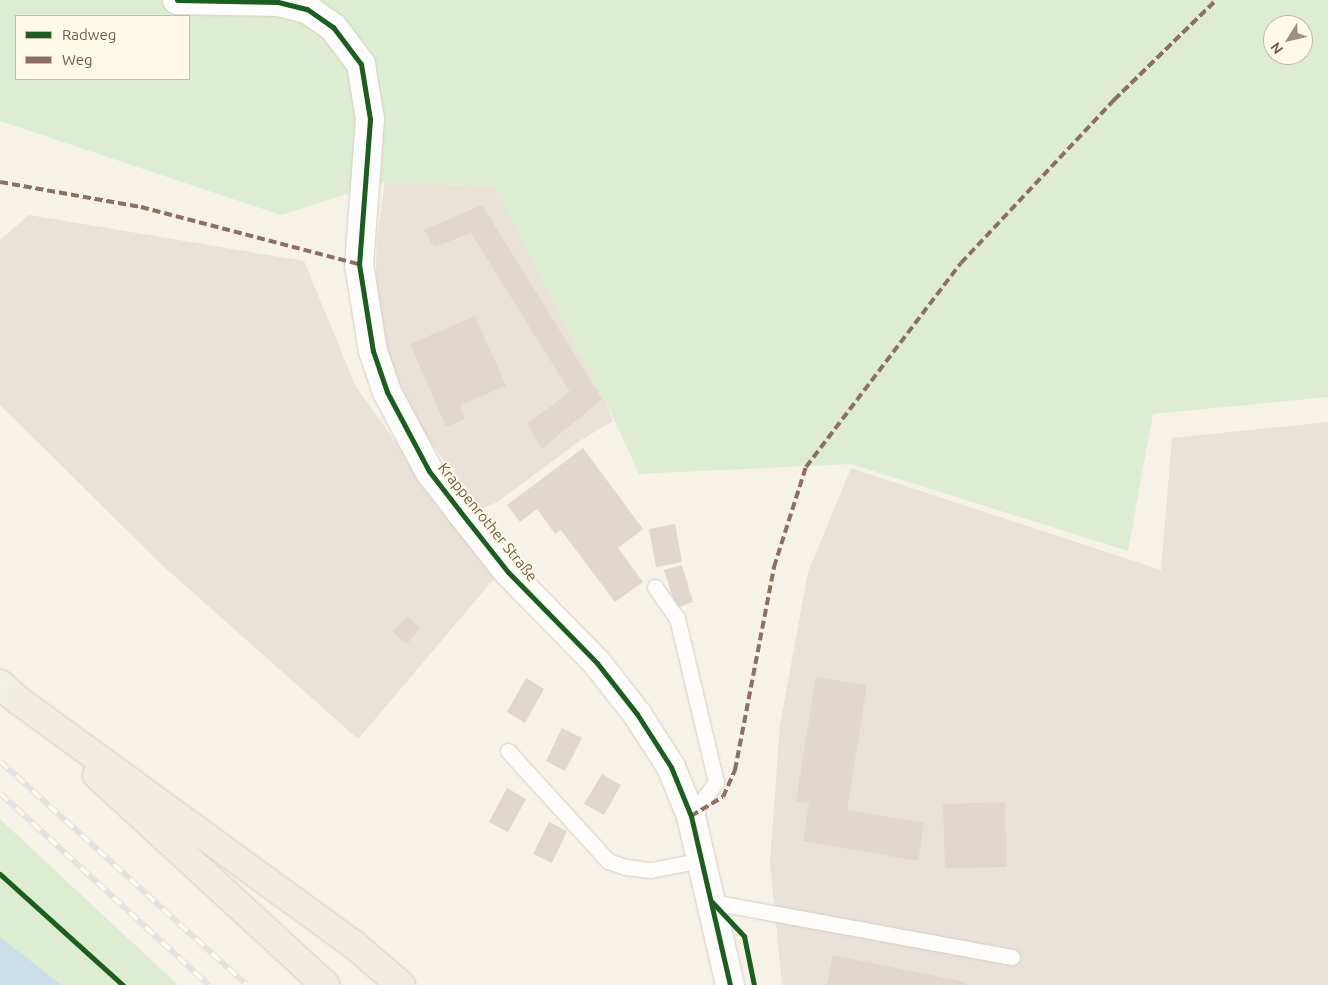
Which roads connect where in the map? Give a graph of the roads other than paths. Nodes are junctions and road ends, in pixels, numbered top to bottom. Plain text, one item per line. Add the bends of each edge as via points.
1 (177, 0) edge
2 (655, 587) dead end
3 (9, 692) edge
4 (508, 751) dead end
5 (691, 816) junction
6 (702, 860) junction
7 (712, 902) junction
8 (1012, 957) dead end
9 (325, 985) edge
10 (401, 985) edge
11 (730, 985) edge

1 - 5 street, Krappenrother Straße via 278,2 307,9 332,27 361,64 370,119 359,264 373,351 387,392 430,470 459,510 508,572 597,663 637,714 671,767
2 - 5 lane via 677,618 716,782
3 - 9 highway via 177,852
3 - 10 highway via 353,944
4 - 6 lane via 608,861 651,870
5 - 6 street, Krappenrother Straße
6 - 7 street, Krappenrother Straße
7 - 8 lane
7 - 11 street, Krappenrother Straße

